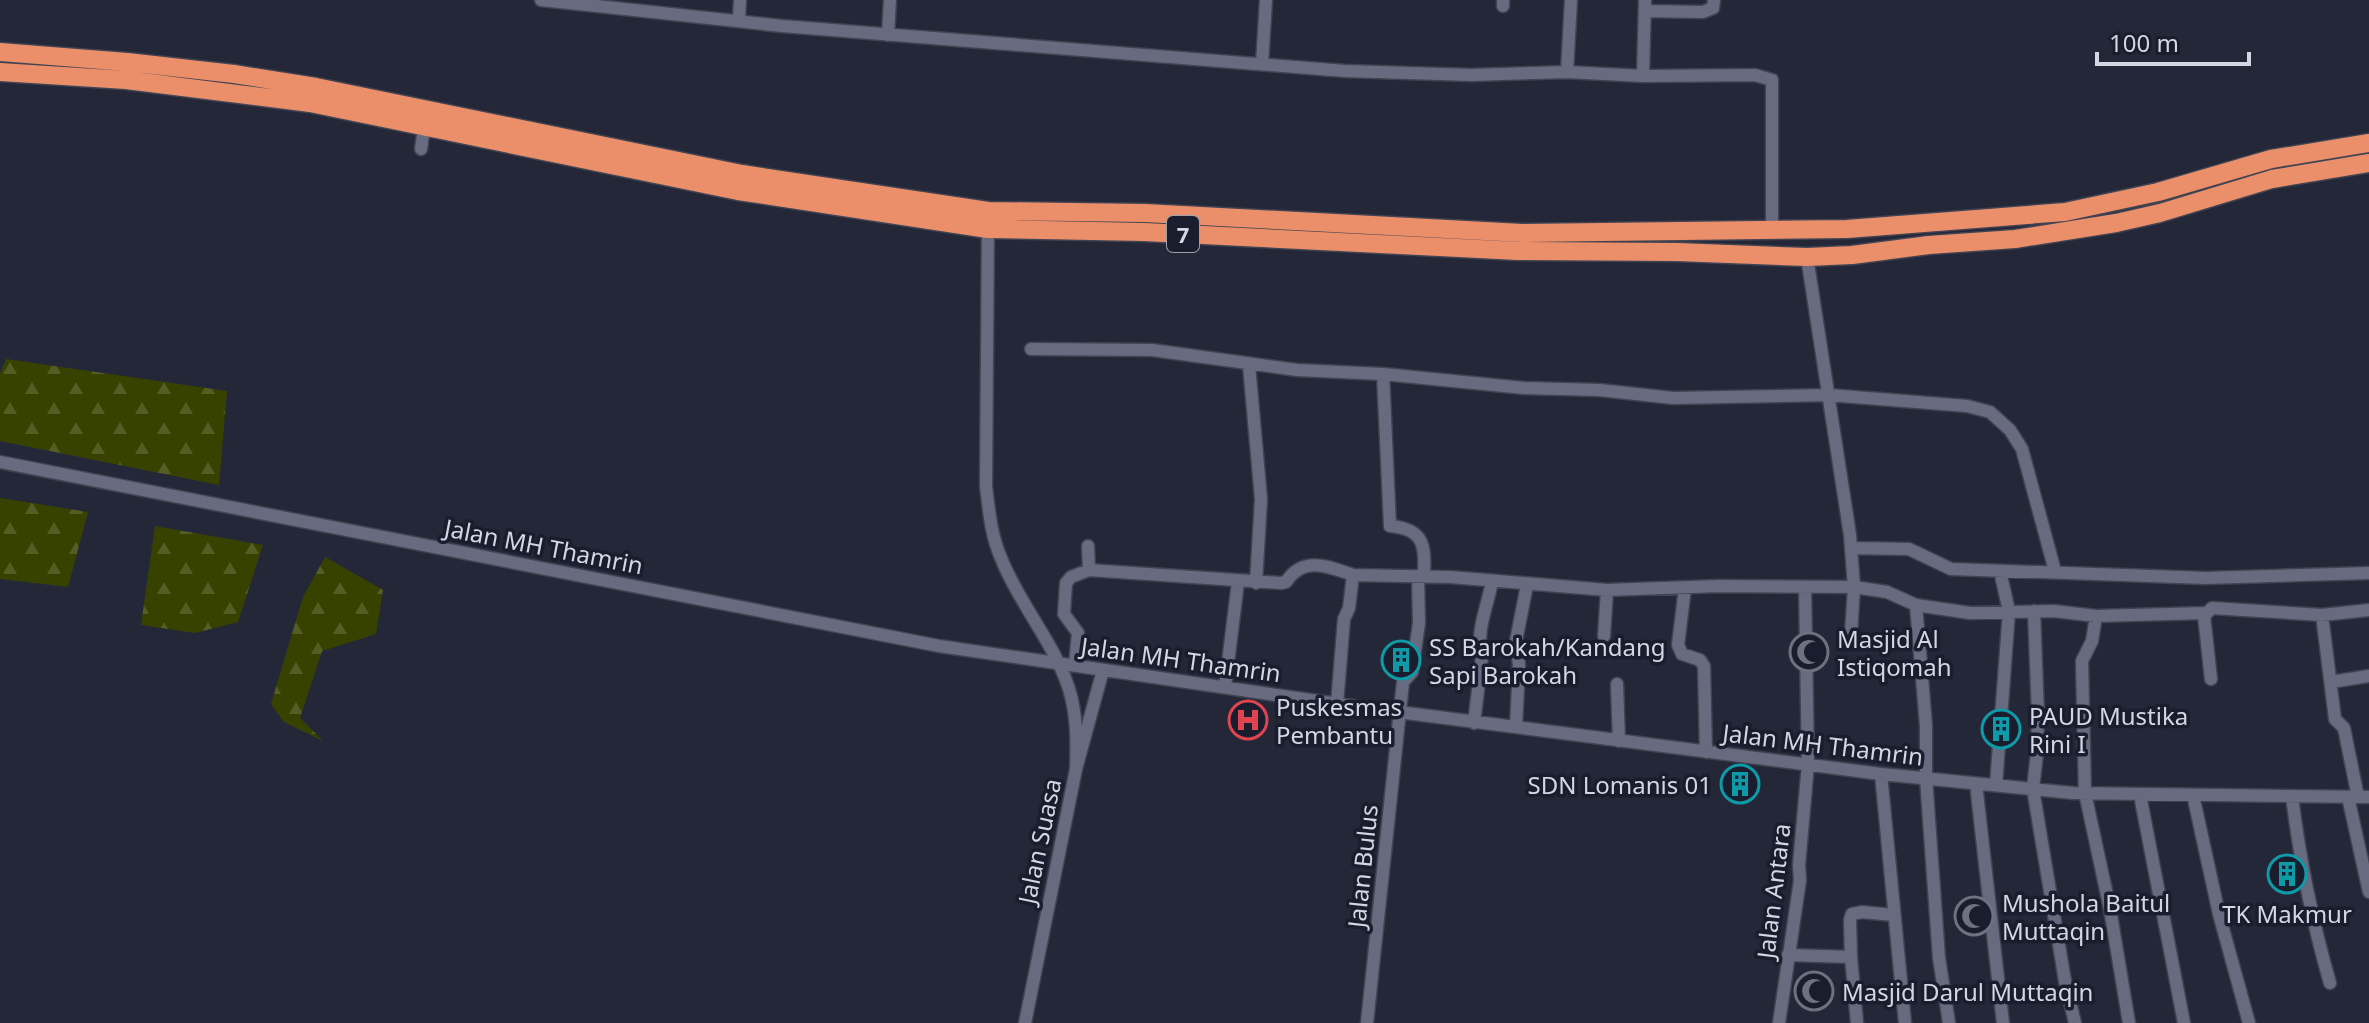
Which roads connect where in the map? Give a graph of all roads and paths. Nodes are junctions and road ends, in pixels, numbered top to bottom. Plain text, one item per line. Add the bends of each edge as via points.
1 (541, 0) edge
2 (740, 0) edge
3 (890, 0) edge
4 (1266, 0) edge
5 (1571, 0) edge
6 (1714, 0) edge
7 (1645, 5) edge
8 (739, 20) junction
9 (888, 35) junction
10 (0, 52) edge
11 (1262, 64) junction
12 (0, 72) edge
13 (1567, 72) junction
14 (1643, 76) junction
15 (425, 118) junction
16 (2369, 143) edge
17 (421, 149) dead end
18 (2369, 163) edge
19 (988, 220) junction
20 (1973, 221) junction
21 (1847, 229) junction
22 (1772, 231) junction
23 (1345, 233) junction
24 (1726, 233) junction
25 (1974, 242) junction
26 (1728, 255) junction
27 (1852, 255) junction
28 (1807, 257) junction
29 (1031, 349) dead end
30 (1249, 365) junction
31 (1383, 374) junction
32 (1829, 395) junction
33 (0, 462) edge
34 (1088, 546) dead end
35 (1851, 548) junction
36 (1089, 570) junction
37 (2000, 571) junction
38 (2055, 571) junction
39 (2369, 573) edge
40 (1353, 575) junction
41 (1421, 576) junction
42 (1492, 581) junction
43 (1238, 582) junction
44 (1256, 583) junction
45 (1527, 585) junction
46 (1854, 587) junction
47 (1685, 588) junction
48 (1805, 588) junction
49 (1607, 590) junction
50 (1916, 605) junction
51 (2369, 610) edge
52 (2009, 611) junction
53 (2034, 611) junction
54 (2205, 613) junction
55 (2322, 615) junction
56 (2096, 616) junction
57 (1851, 634) dead end
58 (1604, 636) dead end
59 (1059, 663) junction
60 (1075, 665) junction
61 (1103, 670) junction
62 (2369, 676) edge
63 (2211, 679) dead end
64 (2331, 682) junction
65 (1617, 684) dead end
66 (1225, 687) junction
67 (1337, 704) junction
68 (1401, 713) junction
69 (1474, 723) junction
70 (1516, 727) junction
71 (1619, 741) junction
72 (1706, 752) junction
73 (1808, 764) junction
74 (1076, 769) junction
75 (1881, 774) junction
76 (1926, 778) junction
77 (1976, 784) junction
78 (1996, 785) junction
79 (2033, 789) junction
80 (2085, 793) junction
81 (2140, 795) junction
82 (2193, 795) junction
83 (2292, 797) junction
84 (2358, 797) edge
85 (2369, 892) edge
86 (1893, 915) junction
87 (1788, 955) junction
88 (1851, 957) junction
89 (2330, 983) dead end
90 (1025, 1023) edge
91 (1367, 1023) edge
92 (1779, 1023) edge
93 (1857, 1023) edge
94 (1905, 1023) edge
95 (1949, 1023) edge
96 (2003, 1023) edge
97 (2075, 1023) edge
98 (2129, 1023) edge
99 (2184, 1023) edge
100 (2249, 1023) edge

1 - 8 street
2 - 8 street
3 - 9 street
4 - 11 street
5 - 13 street
6 - 7 street via 1713,8 1703,12
7 - 14 street
8 - 9 street
9 - 11 street
10 - 15 highway, 7 via 234,74
11 - 13 street via 1403,74
12 - 15 highway, 7 via 126,80
13 - 14 street
14 - 22 street via 1755,75 1772,80
15 - 17 street
15 - 19 highway, 7
16 - 20 highway, 7 via 2271,159 2096,206
18 - 25 highway, 7 via 2272,179 2116,223
19 - 23 highway, 7 via 1145,213
19 - 59 street via 990,519 1001,561
20 - 21 highway, 7
20 - 25 highway
21 - 22 highway, 7
21 - 27 highway
22 - 24 highway, 7
23 - 24 highway, 7
23 - 26 highway, 7 via 1518,251
24 - 26 highway
25 - 27 highway, 7
26 - 28 highway, 7
27 - 28 highway, 7
28 - 32 street
29 - 30 street via 1152,350
30 - 31 street
30 - 44 street via 1261,499
31 - 32 street via 1673,398
31 - 41 street, Jalan Bulus via 1390,526 1405,527 1420,540 1425,555
32 - 35 street
32 - 38 street via 1990,412 2024,453
33 - 59 street, Jalan MH Thamrin via 939,646
34 - 36 street
35 - 37 street via 1909,549 1951,569
35 - 46 street
36 - 43 street
36 - 60 street via 1066,583 1064,614 1079,637
37 - 38 street
37 - 52 street
38 - 39 street via 2206,578
40 - 41 street
40 - 44 street via 1307,565 1293,571 1286,582
40 - 67 street
41 - 42 street
41 - 68 street, Jalan Bulus via 1412,672 1403,682
42 - 45 street
42 - 69 street via 1483,615
43 - 44 street
43 - 66 street
45 - 49 street
45 - 70 street via 1516,641
46 - 48 street
46 - 50 street via 1887,592
46 - 57 street
47 - 48 street
47 - 49 street
47 - 72 street via 1678,645 1682,654 1704,666
48 - 73 street, Jalan Antara
49 - 58 street
50 - 52 street via 1970,613
50 - 76 street
51 - 55 street
52 - 53 street
52 - 78 street
53 - 56 street
53 - 79 street via 2038,728
54 - 55 street via 2220,607
54 - 56 street
54 - 63 street
55 - 64 street
56 - 80 street via 2082,661
59 - 60 street, Jalan MH Thamrin
59 - 74 street via 1075,715
60 - 61 street, Jalan MH Thamrin
61 - 66 street, Jalan MH Thamrin
61 - 74 street, Jalan Suasa
62 - 64 street
64 - 84 street via 2335,719 2344,728
65 - 71 street
66 - 67 street, Jalan MH Thamrin
67 - 68 street, Jalan MH Thamrin
68 - 69 street, Jalan MH Thamrin
68 - 91 street, Jalan Bulus
69 - 70 street, Jalan MH Thamrin
70 - 71 street, Jalan MH Thamrin
71 - 72 street, Jalan MH Thamrin
72 - 73 street, Jalan MH Thamrin
73 - 75 street, Jalan MH Thamrin
73 - 87 street, Jalan Antara via 1800,880
74 - 90 street, Jalan Suasa
75 - 76 street, Jalan MH Thamrin
75 - 86 street
76 - 77 street, Jalan MH Thamrin
76 - 95 street
77 - 78 street, Jalan MH Thamrin
77 - 96 street
78 - 79 street, Jalan MH Thamrin
79 - 80 street, Jalan MH Thamrin
79 - 97 street
80 - 81 street, Jalan MH Thamrin
80 - 98 street
81 - 82 street, Jalan MH Thamrin
81 - 99 street
82 - 83 street, Jalan MH Thamrin
82 - 100 street
83 - 84 street, Jalan MH Thamrin
83 - 89 street via 2304,880
84 - 85 street
86 - 88 street via 1852,914
86 - 94 street
87 - 88 street
87 - 92 street, Jalan Antara
88 - 93 street

